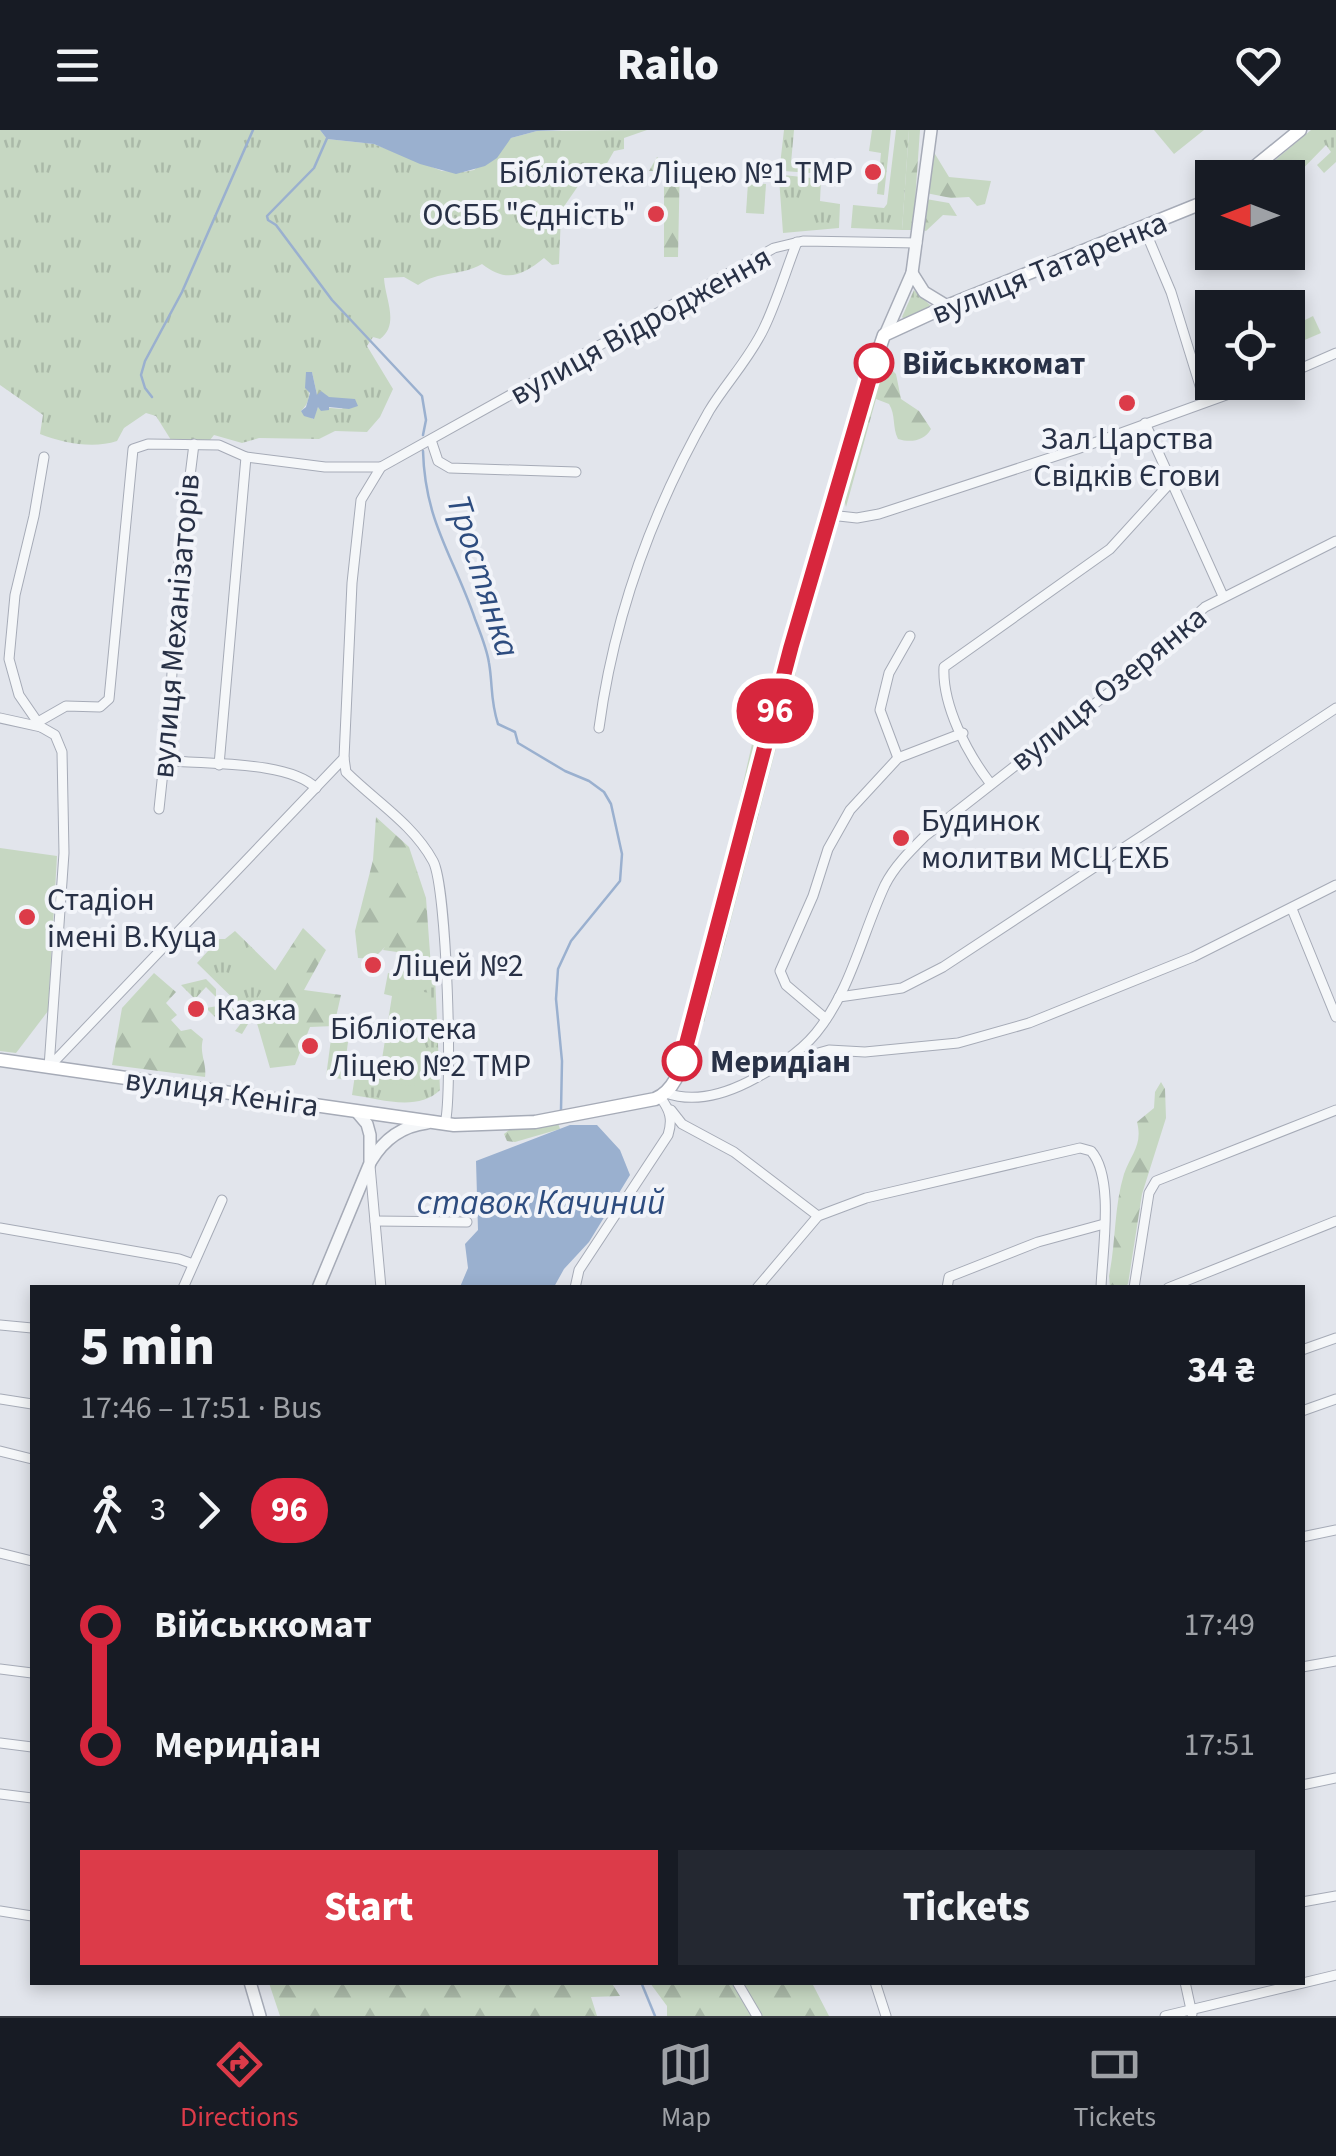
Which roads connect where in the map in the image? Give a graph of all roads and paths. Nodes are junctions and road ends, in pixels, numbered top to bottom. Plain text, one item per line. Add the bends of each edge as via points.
1 (930, 130) edge
2 (1300, 130) edge
3 (1264, 160) edge
4 (1195, 206) edge
5 (1144, 228) junction
6 (798, 242) junction
7 (917, 243) junction
8 (912, 273) junction
9 (948, 306) junction
10 (885, 334) junction
11 (1336, 353) edge
12 (1305, 367) edge
13 (1212, 400) edge
14 (1206, 402) junction
15 (1145, 423) junction
16 (430, 440) junction
17 (194, 444) junction
18 (44, 456) dead end
19 (246, 457) junction
20 (381, 467) junction
21 (576, 472) dead end
22 (1170, 484) junction
23 (830, 515) junction
24 (1336, 541) edge
25 (1223, 596) junction
26 (910, 636) dead end
27 (1336, 708) edge
28 (0, 718) edge
29 (39, 724) junction
30 (599, 728) dead end
31 (963, 733) junction
32 (344, 758) junction
33 (898, 758) junction
34 (164, 760) junction
35 (218, 765) junction
36 (990, 783) junction
37 (316, 788) junction
38 (159, 809) dead end
39 (1336, 885) edge
40 (1292, 909) junction
41 (839, 997) junction
42 (1336, 1018) edge
43 (826, 1019) junction
44 (0, 1060) edge
45 (784, 1063) junction
46 (49, 1067) junction
47 (665, 1099) junction
48 (1336, 1110) edge
49 (356, 1111) junction
50 (438, 1123) junction
51 (370, 1163) junction
52 (222, 1200) dead end
53 (818, 1216) junction
54 (1336, 1221) edge
55 (375, 1222) junction
56 (467, 1222) dead end
57 (1104, 1224) junction
58 (0, 1228) edge
59 (193, 1264) junction
60 (184, 1285) edge
61 (319, 1285) edge
62 (381, 1285) edge
63 (575, 1285) edge
64 (760, 1285) edge
65 (948, 1285) edge
66 (1100, 1285) edge
67 (1134, 1285) edge
68 (1176, 1285) edge
69 (0, 1325) edge
70 (30, 1328) edge
71 (1336, 1338) edge
72 (1305, 1349) edge
73 (0, 1399) edge
74 (1336, 1399) edge
75 (30, 1404) edge
76 (1305, 1410) edge
77 (0, 1451) edge
78 (30, 1458) edge
79 (1336, 1530) edge
80 (1305, 1536) edge
81 (0, 1552) edge
82 (30, 1560) edge
83 (1336, 1662) edge
84 (1305, 1667) edge
85 (0, 1669) edge
86 (30, 1673) edge
87 (0, 1743) edge
88 (30, 1747) edge
89 (1336, 1778) edge
90 (1305, 1784) edge
91 (0, 1794) edge
92 (30, 1798) edge
93 (1336, 1896) edge
94 (1305, 1901) edge
95 (0, 1911) edge
96 (30, 1916) edge
97 (1336, 1974) edge
98 (1305, 1983) edge
99 (251, 1985) edge
100 (739, 1985) edge
101 (877, 1985) edge
102 (1187, 1985) edge
103 (1296, 1985) edge
104 (1192, 2014) edge
105 (260, 2016) edge
106 (757, 2016) edge
107 (886, 2016) edge
108 (1166, 2016) edge

1 - 7 street
2 - 3 main road
4 - 5 main road, вулиця Татаренка
5 - 9 main road, вулиця Татаренка
5 - 14 street
6 - 7 street, вулиця Відродження
6 - 16 street, вулиця Відродження via 774,248
6 - 30 street via 765,326 701,426 633,578 618,620
7 - 8 street
8 - 9 street via 924,292
8 - 10 street
9 - 10 main road, вулиця Татаренка
10 - 23 main road
11 - 12 street
13 - 14 street
14 - 15 street
15 - 22 street
15 - 23 street via 879,514
16 - 20 street, вулиця Відродження
16 - 21 street via 438,461 450,468
17 - 19 street
17 - 29 street via 133,449 109,699 100,707 66,706
17 - 34 street, вулиця Механізаторів
18 - 29 street via 9,651 15,686
19 - 20 street
19 - 35 street
20 - 32 street via 363,494 358,526
22 - 25 street
22 - 31 street via 1110,549 944,667 943,686
23 - 47 main road via 688,1041
24 - 25 street, вулиця Озерянка
25 - 36 street, вулиця Озерянка
26 - 33 street via 888,673 880,710
27 - 41 street via 943,966 902,988
28 - 29 street
29 - 46 street via 59,742 64,791
31 - 33 street
31 - 36 street
32 - 37 street
32 - 50 street via 346,772 423,846 440,878 448,1076
33 - 43 street via 836,832 781,964 786,986
34 - 35 street
34 - 38 street, вулиця Механізаторів
35 - 37 street via 298,776
36 - 41 street, вулиця Озерянка via 902,860
37 - 46 street
39 - 40 street
40 - 42 street
40 - 45 street via 1194,957 1019,1026 958,1043 829,1050
41 - 43 street, вулиця Озерянка
43 - 45 street, вулиця Озерянка
44 - 46 main road, вулиця Кеніга
45 - 47 street, вулиця Озерянка via 710,1096
46 - 49 main road, вулиця Кеніга
47 - 50 main road, вулиця Кеніга via 524,1124
47 - 53 street via 682,1124 734,1152
47 - 63 street via 672,1122 668,1135
48 - 67 street via 1156,1180
49 - 50 main road, вулиця Кеніга
49 - 51 street via 370,1135
50 - 51 street via 392,1136
51 - 55 street
51 - 61 street
52 - 59 street
53 - 57 street via 866,1198 1080,1148 1091,1151 1101,1167
53 - 64 street
54 - 68 street
55 - 56 street
55 - 62 street
57 - 65 street via 1038,1242 950,1277
57 - 66 street
58 - 59 street
59 - 60 street
69 - 70 street
71 - 72 street
73 - 75 street
74 - 76 street
77 - 78 street
79 - 80 street
81 - 82 street
83 - 84 street
85 - 86 street
87 - 88 street
89 - 90 street
91 - 92 street
93 - 94 street
95 - 96 street
97 - 98 street
99 - 105 street
100 - 106 street
101 - 107 street
102 - 104 street
103 - 104 street
104 - 108 street

